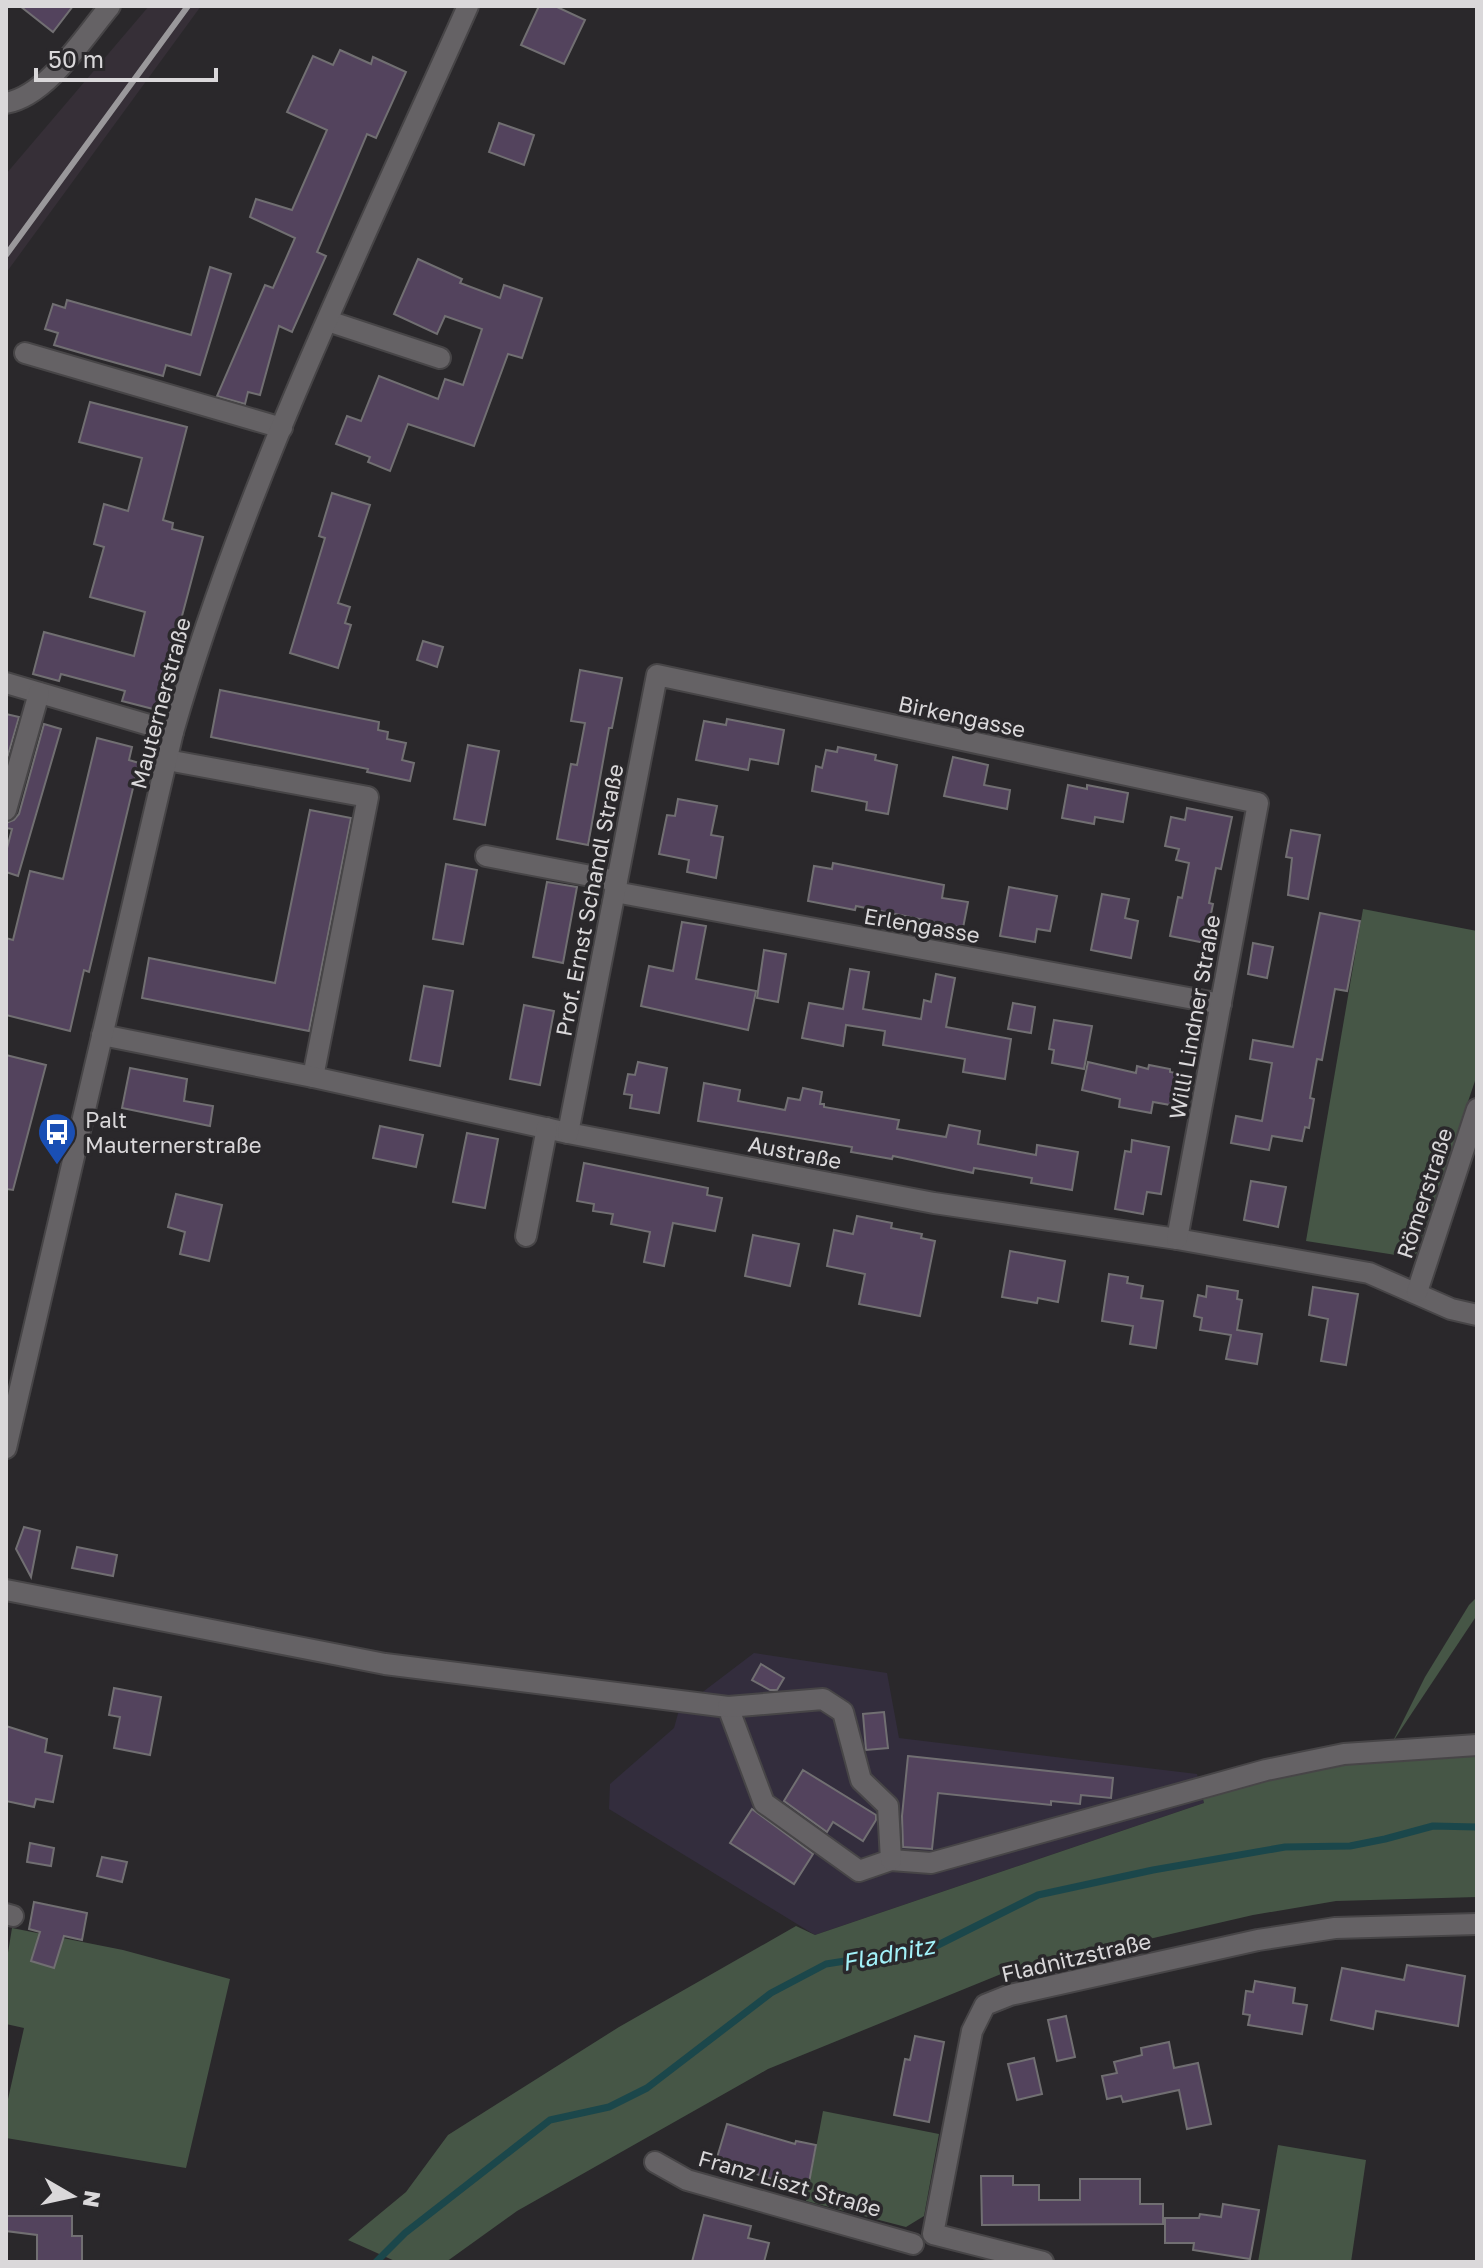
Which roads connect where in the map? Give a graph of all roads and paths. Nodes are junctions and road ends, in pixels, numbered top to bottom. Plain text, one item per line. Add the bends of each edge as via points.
1 (110, 6) edge
2 (468, 6) edge
3 (6, 103) edge
4 (328, 321) junction
5 (25, 353) dead end
6 (440, 358) dead end
7 (282, 428) junction
8 (657, 675) joint
9 (6, 683) edge
10 (39, 693) junction
11 (173, 732) junction
12 (167, 760) junction
13 (1258, 803) joint
14 (6, 810) edge
15 (486, 856) dead end
16 (616, 887) junction
17 (1221, 1004) junction
18 (102, 1035) junction
19 (313, 1077) junction
20 (1477, 1109) edge
21 (547, 1128) junction
22 (568, 1133) junction
23 (526, 1236) dead end
24 (1177, 1239) junction
25 (1417, 1292) junction
26 (1477, 1315) edge
27 (6, 1448) edge
28 (6, 1590) edge
29 (728, 1707) junction
30 (1477, 1745) edge
31 (891, 1860) junction
32 (1477, 1924) edge
33 (655, 2162) dead end
34 (933, 2234) junction
35 (912, 2253) edge
36 (1043, 2262) edge

1 - 3 street via 35,91
2 - 4 street, Mauternerstraße
4 - 6 street
4 - 7 street, Mauternerstraße
5 - 7 street
7 - 11 street, Mauternerstraße via 212,606
8 - 13 street, Birkengasse
8 - 16 street, Prof. Ernst Schandl Straße
9 - 10 street
10 - 11 street
10 - 14 street
11 - 12 street, Mauternerstraße
12 - 18 street, Mauternerstraße
12 - 19 street via 368,797
13 - 17 street, Willi Lindner Straße
15 - 16 street, Erlengasse
16 - 17 street, Erlengasse
16 - 22 street, Prof. Ernst Schandl Straße
17 - 24 street, Willi Lindner Straße
18 - 19 street, Austraße
18 - 27 street, Mauternerstraße
19 - 21 street, Austraße
20 - 25 street, Römerstraße
21 - 22 street, Austraße
21 - 23 street
22 - 24 street, Austraße via 934,1203
24 - 25 street, Austraße via 1369,1273
25 - 26 street, Austraße
28 - 29 street via 385,1664
29 - 31 street via 764,1803 859,1871
29 - 31 street via 823,1699 843,1712 861,1780 888,1806
30 - 31 street via 1344,1754 1266,1770 931,1863
32 - 34 street, Fladnitzstraße via 1335,1928 1258,1940 985,2005 972,2031
33 - 35 street, Franz Liszt Straße via 687,2180
34 - 35 street, Franz Liszt Straße
34 - 36 street

